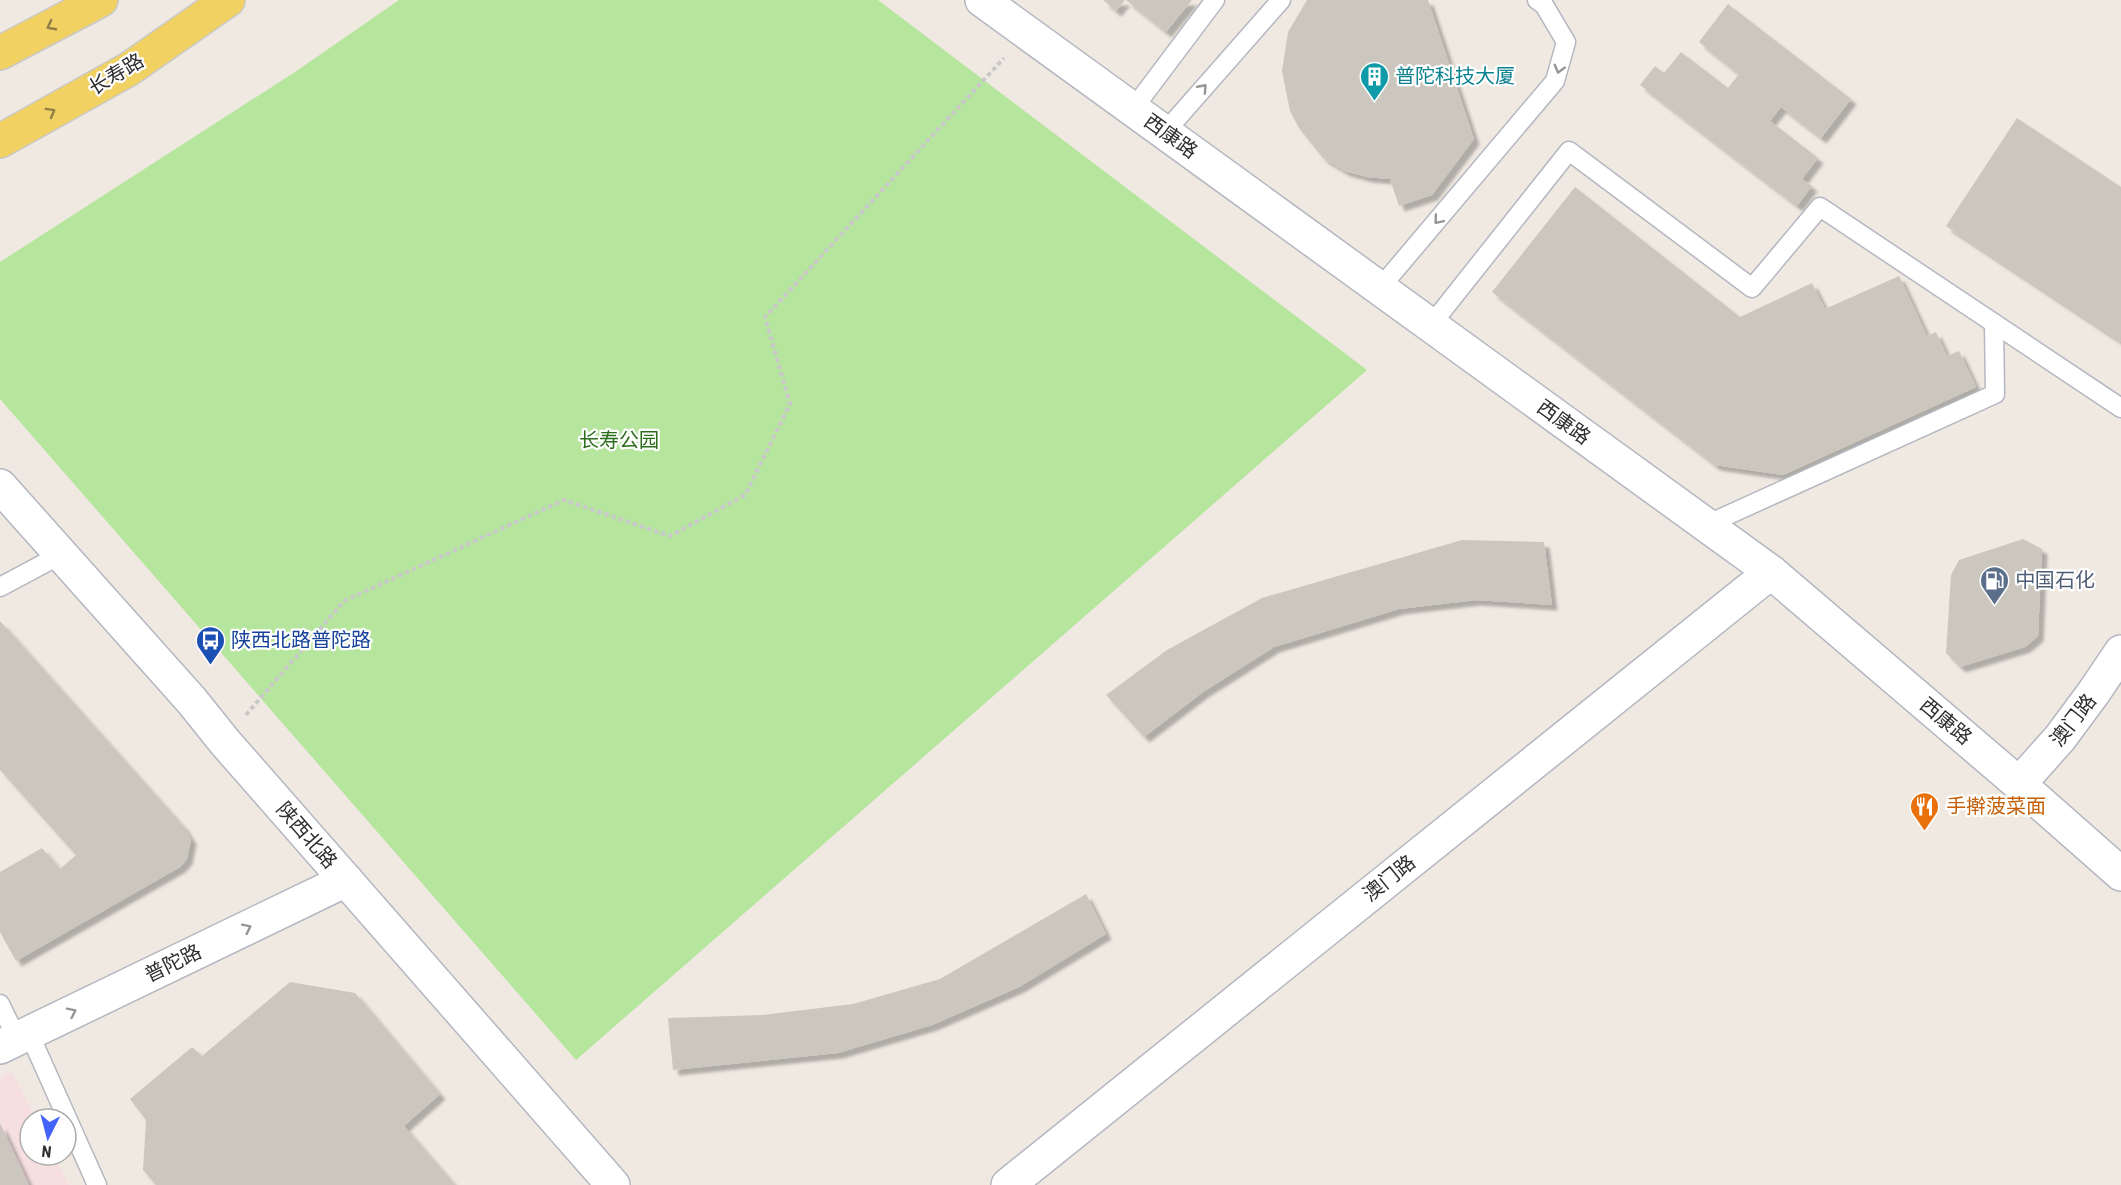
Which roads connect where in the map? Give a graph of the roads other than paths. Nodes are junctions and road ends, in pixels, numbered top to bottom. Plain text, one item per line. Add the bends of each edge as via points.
1 (101, 0) edge
2 (228, 0) edge
3 (982, 0) edge
4 (1215, 0) edge
5 (1281, 0) edge
6 (1537, 0) edge
7 (0, 53) edge
8 (1133, 109) junction
9 (1165, 132) junction
10 (0, 141) edge
11 (1380, 288) junction
12 (1994, 323) junction
13 (1431, 325) junction
14 (2121, 408) edge
15 (0, 486) edge
16 (1706, 525) junction
17 (60, 555) junction
18 (1771, 572) junction
19 (0, 587) edge
20 (2121, 652) edge
21 (2019, 784) junction
22 (2121, 874) edge
23 (346, 880) junction
24 (0, 1004) edge
25 (15, 1039) edge
26 (97, 1185) edge
27 (613, 1185) edge
28 (1008, 1185) edge

1 -> 7 main road
10 -> 2 main road, 长寿路 via 129,69
3 - 8 street, 西康路
4 - 8 lane
9 -> 5 lane
6 -> 11 lane via 1566,42 1556,81
8 - 9 street, 西康路
9 - 11 street, 西康路
11 - 13 street, 西康路
12 - 13 lane via 1820,207 1752,288 1569,151
12 - 14 lane
12 - 16 lane via 1995,394
13 - 16 street, 西康路
15 - 17 street, 陕西北路
16 - 18 street, 西康路
17 - 19 lane
17 - 23 street, 陕西北路 via 192,700
18 - 21 street, 西康路
18 - 28 street, 澳门路
20 - 21 street, 澳门路 via 2060,738
21 - 22 street, 西康路
25 -> 23 street, 普陀路
23 - 27 street, 陕西北路
24 - 25 lane
25 - 26 lane

